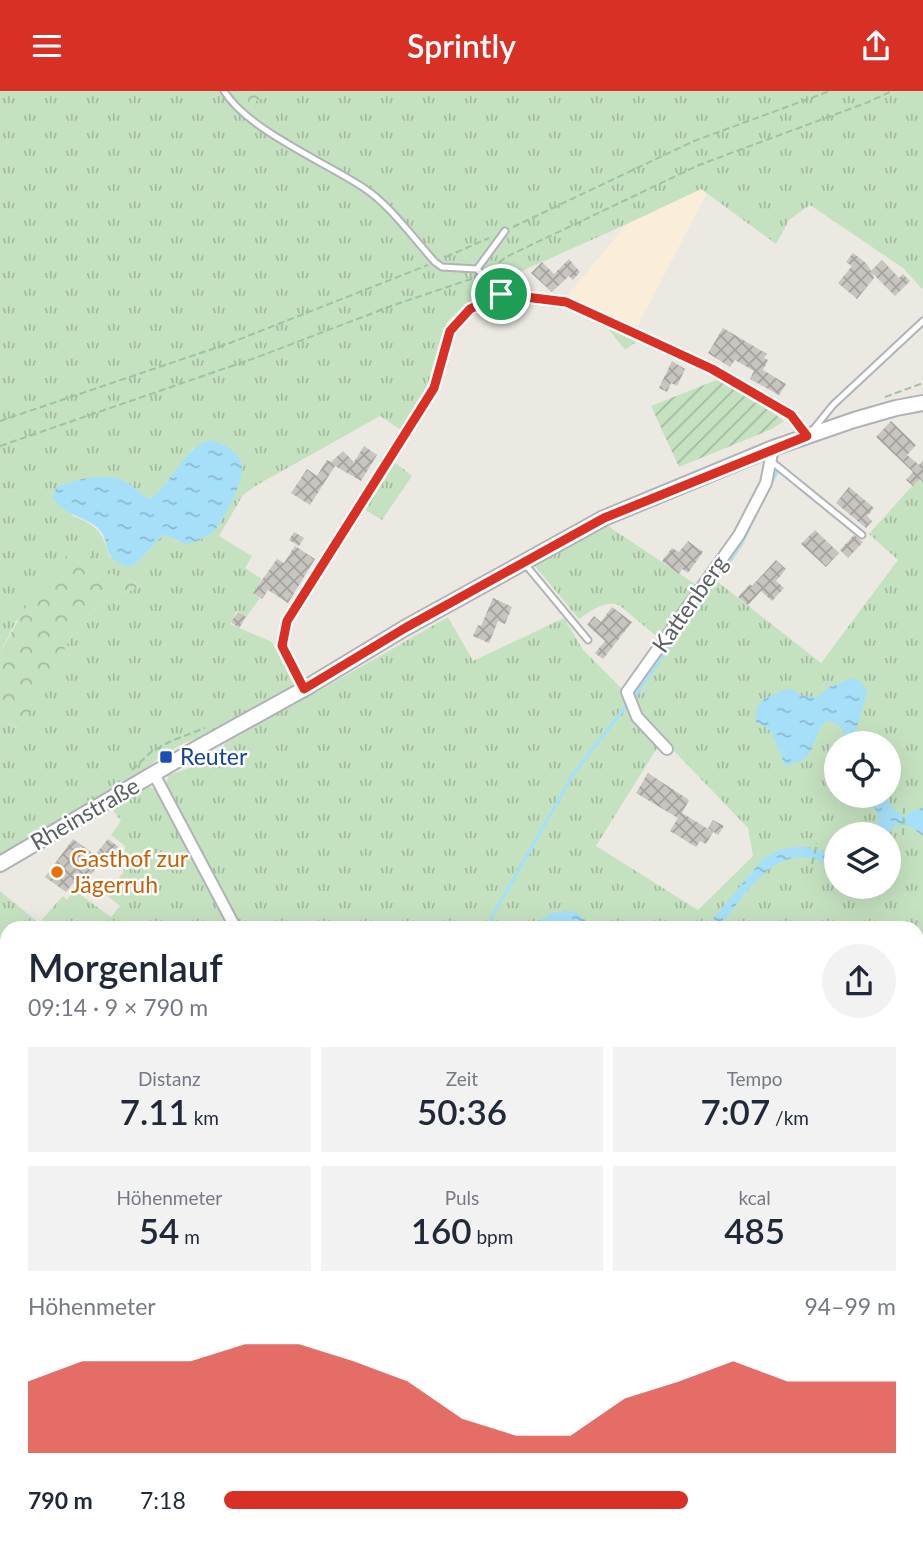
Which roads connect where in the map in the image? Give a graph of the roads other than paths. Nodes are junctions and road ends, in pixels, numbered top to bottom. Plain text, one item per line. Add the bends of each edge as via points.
1 (224, 91) edge
2 (505, 231) road end
3 (477, 269) junction
4 (501, 294) junction
5 (923, 321) edge
6 (923, 403) edge
7 (807, 436) junction
8 (772, 455) junction
9 (862, 535) dead end
10 (523, 563) junction
11 (588, 640) dead end
12 (304, 689) junction
13 (667, 750) dead end
14 (154, 774) junction
15 (0, 864) edge
16 (232, 921) edge

1 - 3 lane via 231,103 264,127 376,197 442,267
2 - 3 lane
3 - 4 lane
4 - 7 street via 566,302 712,369 791,415
4 - 12 street via 470,309 450,331 434,388 287,621 282,646
5 - 7 lane via 833,405
6 - 7 main road, Rheinstraße
7 - 8 main road, Rheinstraße
8 - 9 lane
8 - 10 main road, Rheinstraße via 604,518
8 - 13 street, Kattenberg via 766,483 738,535 627,692 637,717
10 - 11 lane
10 - 12 main road, Rheinstraße
12 - 14 main road, Rheinstraße
14 - 15 main road, Rheinstraße
14 - 16 street

